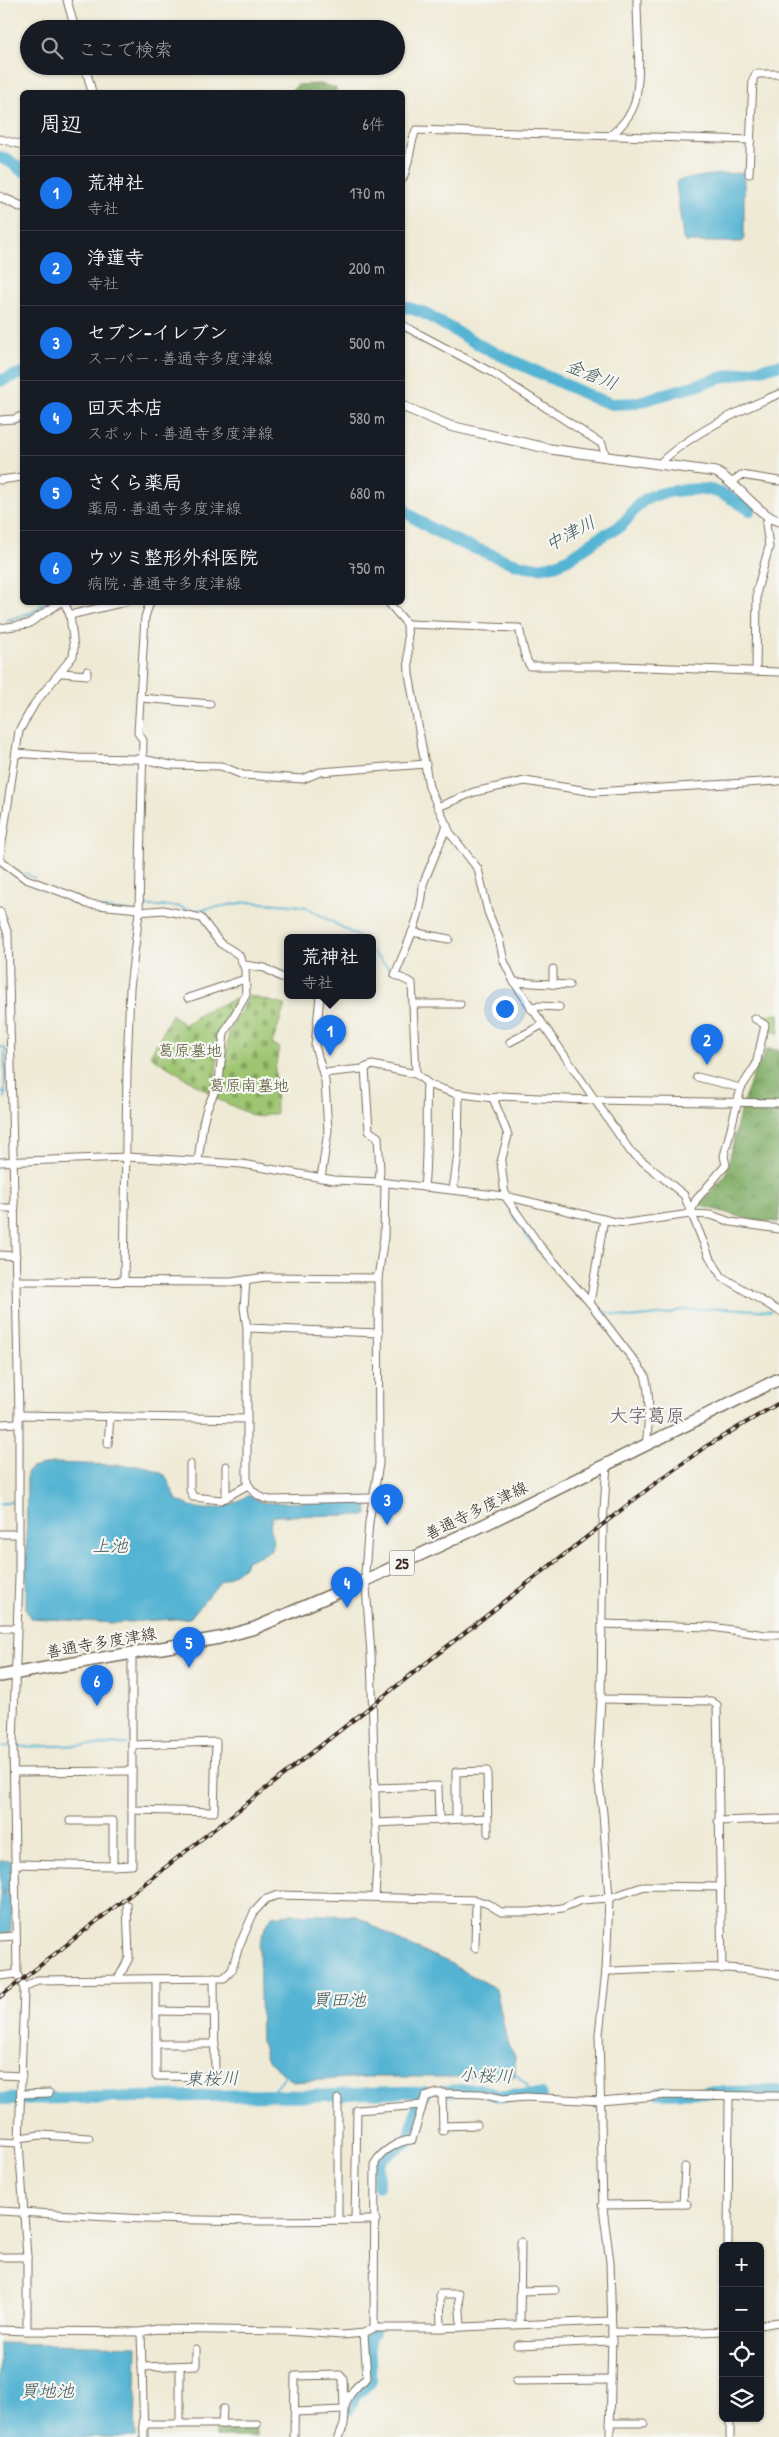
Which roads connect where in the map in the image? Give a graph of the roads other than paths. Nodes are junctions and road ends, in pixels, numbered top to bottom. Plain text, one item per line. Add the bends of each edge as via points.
1 (67, 0) edge
2 (637, 0) edge
3 (73, 20) edge
4 (779, 74) edge
5 (87, 75) edge
6 (91, 90) edge
7 (609, 136) junction
8 (0, 139) edge
9 (751, 140) junction
10 (20, 144) edge
11 (749, 174) dead end
12 (405, 176) edge
13 (0, 197) edge
14 (20, 206) edge
15 (405, 326) edge
16 (779, 394) edge
17 (405, 407) edge
18 (20, 417) edge
19 (0, 420) edge
20 (606, 457) junction
21 (660, 463) junction
22 (20, 477) edge
23 (0, 480) edge
24 (779, 481) edge
25 (732, 483) junction
26 (769, 517) junction
27 (779, 521) edge
28 (57, 605) edge
29 (64, 605) edge
30 (112, 605) edge
31 (149, 605) edge
32 (391, 605) edge
33 (70, 615) junction
34 (407, 624) junction
35 (0, 628) edge
36 (88, 670) dead end
37 (756, 672) junction
38 (779, 672) edge
39 (62, 673) junction
40 (141, 698) junction
41 (210, 704) dead end
42 (16, 753) junction
43 (142, 759) junction
44 (426, 764) junction
45 (779, 781) edge
46 (438, 807) junction
47 (446, 826) junction
48 (0, 856) edge
49 (0, 860) edge
50 (139, 911) junction
51 (0, 912) edge
52 (412, 932) junction
53 (449, 939) dead end
54 (244, 965) junction
55 (553, 969) dead end
56 (245, 979) junction
57 (284, 979) edge
58 (514, 982) junction
59 (553, 984) junction
60 (569, 985) dead end
61 (188, 998) dead end
62 (320, 999) edge
63 (413, 1004) junction
64 (460, 1004) dead end
65 (559, 1007) dead end
66 (532, 1009) junction
67 (754, 1018) dead end
68 (542, 1025) junction
69 (510, 1042) dead end
70 (365, 1068) junction
71 (323, 1073) junction
72 (416, 1074) junction
73 (697, 1077) dead end
74 (427, 1083) junction
75 (741, 1088) junction
76 (459, 1094) junction
77 (493, 1098) junction
78 (594, 1102) junction
79 (737, 1102) junction
80 (779, 1103) edge
81 (127, 1157) junction
82 (198, 1161) junction
83 (0, 1162) edge
84 (13, 1162) junction
85 (322, 1178) junction
86 (382, 1182) junction
87 (424, 1186) junction
88 (453, 1190) junction
89 (505, 1196) junction
90 (0, 1208) edge
91 (15, 1208) junction
92 (690, 1214) junction
93 (604, 1219) junction
94 (779, 1229) edge
95 (0, 1255) edge
96 (16, 1256) junction
97 (378, 1278) junction
98 (246, 1280) junction
99 (17, 1281) junction
100 (124, 1281) junction
101 (590, 1303) junction
102 (779, 1311) edge
103 (247, 1328) junction
104 (380, 1333) junction
105 (779, 1379) edge
106 (18, 1415) junction
107 (110, 1416) junction
108 (247, 1419) junction
109 (18, 1423) junction
110 (0, 1424) edge
111 (108, 1444) dead end
112 (646, 1446) junction
113 (190, 1464) dead end
114 (607, 1464) junction
115 (226, 1466) dead end
116 (248, 1485) junction
117 (226, 1498) junction
118 (373, 1498) junction
119 (0, 1534) edge
120 (18, 1534) junction
121 (366, 1580) junction
122 (602, 1624) junction
123 (0, 1628) edge
124 (16, 1628) junction
125 (779, 1635) edge
126 (132, 1654) junction
127 (16, 1674) junction
128 (0, 1676) edge
129 (601, 1699) junction
130 (132, 1745) junction
131 (132, 1770) junction
132 (14, 1772) junction
133 (374, 1788) junction
134 (132, 1810) junction
135 (488, 1818) junction
136 (456, 1819) junction
137 (779, 1819) edge
138 (439, 1820) junction
139 (70, 1821) dead end
140 (718, 1821) junction
141 (376, 1823) junction
142 (488, 1833) dead end
143 (16, 1864) junction
144 (113, 1866) junction
145 (721, 1887) junction
146 (375, 1897) junction
147 (609, 1898) junction
148 (476, 1900) junction
149 (127, 1905) dead end
150 (15, 1936) junction
151 (0, 1937) edge
152 (475, 1948) dead end
153 (722, 1969) junction
154 (606, 1971) junction
155 (17, 1974) junction
156 (779, 1975) edge
157 (0, 1976) edge
158 (214, 1978) junction
159 (118, 1979) junction
160 (156, 1979) junction
161 (24, 1988) junction
162 (156, 2011) junction
163 (214, 2012) junction
164 (156, 2044) junction
165 (215, 2044) junction
166 (0, 2075) edge
167 (22, 2076) junction
168 (48, 2093) dead end
169 (442, 2093) junction
170 (22, 2096) junction
171 (729, 2096) junction
172 (779, 2096) edge
173 (338, 2099) dead end
174 (601, 2101) junction
175 (419, 2105) junction
176 (477, 2125) dead end
177 (89, 2138) dead end
178 (19, 2140) junction
179 (0, 2142) edge
180 (685, 2167) dead end
181 (602, 2205) junction
182 (0, 2211) edge
183 (24, 2213) junction
184 (338, 2220) junction
185 (354, 2220) junction
186 (376, 2220) junction
187 (521, 2242) dead end
188 (728, 2242) edge
189 (0, 2257) edge
190 (27, 2257) junction
191 (520, 2290) junction
192 (555, 2290) dead end
193 (610, 2321) junction
194 (779, 2322) edge
195 (520, 2324) junction
196 (764, 2325) edge
197 (460, 2327) junction
198 (374, 2328) junction
199 (441, 2328) junction
200 (0, 2330) edge
201 (27, 2331) junction
202 (719, 2331) edge
203 (141, 2332) junction
204 (612, 2332) junction
205 (364, 2333) junction
206 (612, 2341) junction
207 (517, 2345) dead end
208 (196, 2349) dead end
209 (180, 2366) junction
210 (142, 2367) junction
211 (611, 2380) junction
212 (516, 2381) dead end
213 (223, 2409) dead end
214 (344, 2410) junction
215 (295, 2412) junction
216 (610, 2422) junction
217 (730, 2422) edge
218 (644, 2423) dead end
219 (143, 2424) junction
220 (180, 2424) junction
221 (222, 2424) junction
222 (257, 2424) dead end
223 (144, 2437) edge
224 (294, 2437) edge
225 (338, 2437) edge
226 (610, 2437) edge
227 (730, 2437) edge

1 - 3 street
2 - 7 street via 635,104 617,131
4 - 9 street via 756,74 753,79
5 - 6 street
7 - 9 street
7 - 12 street via 416,130 410,144
8 - 10 street
9 - 11 street
13 - 14 street
15 - 20 street via 491,372 602,444
16 - 21 street via 723,421
17 - 20 street via 459,428 550,449
18 - 19 street
20 - 21 street
21 - 25 street via 716,472
22 - 23 street
24 - 25 street via 742,475
25 - 26 street
26 - 27 street
26 - 37 street via 766,524 768,547 757,590
28 - 35 street via 28,624
29 - 33 street
30 - 33 street
31 - 40 street via 145,617
32 - 34 street
33 - 39 street via 73,656
34 - 37 street via 519,628 523,655 530,666
34 - 44 street via 409,674
36 - 39 street via 87,675
37 - 38 street
39 - 42 street via 25,720 19,731
40 - 41 street
40 - 43 street via 138,733 143,740
42 - 43 street
42 - 48 street
43 - 44 street via 171,765 221,766 243,775 303,779 320,772
43 - 50 street
44 - 46 street via 429,787
45 - 46 street via 594,792 526,781 474,792
46 - 47 street
47 - 52 street via 423,884
47 - 58 street via 478,869 488,912
49 - 50 street via 26,879 75,896 87,904
50 - 54 street via 162,910 201,918 216,938 239,955
50 - 81 street via 130,988
51 - 84 street via 8,934
52 - 53 street
52 - 63 street via 395,975 412,983
54 - 56 street
54 - 57 street via 265,968
55 - 59 street
56 - 61 street
56 - 82 street via 246,995 224,1033 219,1082 203,1123
58 - 59 street
58 - 66 street
59 - 60 street
62 - 71 street via 315,1046
63 - 64 street via 447,1001
63 - 72 street
65 - 66 street
66 - 68 street
67 - 75 street via 765,1025 756,1065
68 - 69 street
68 - 78 street
70 - 71 street
70 - 72 street via 372,1065
70 - 86 street via 369,1131 378,1137
71 - 85 street via 328,1131
72 - 74 street
73 - 75 street
74 - 76 street
74 - 87 street via 425,1118 428,1152
75 - 79 street
76 - 77 street
76 - 88 street via 458,1154
77 - 78 street
77 - 89 street via 508,1135 501,1162
78 - 79 street
78 - 92 street via 630,1151 684,1195
79 - 80 street
79 - 92 street via 724,1156 726,1165 696,1200
81 - 82 street
81 - 84 street
81 - 100 street
82 - 85 street via 242,1164
83 - 84 street
84 - 91 street
85 - 86 street
86 - 87 street
86 - 97 street via 384,1237
87 - 88 street
88 - 89 street
89 - 93 street
89 - 101 street via 540,1246
90 - 91 street
91 - 96 street
92 - 93 street via 627,1223
92 - 94 street via 711,1215 731,1222
92 - 102 street via 708,1256 722,1277
93 - 101 street
95 - 96 street
96 - 99 street
97 - 98 street via 266,1277
97 - 104 street
98 - 100 street
98 - 103 street via 244,1308
99 - 100 street
99 - 106 street
101 - 112 street via 645,1375 648,1385
103 - 104 street
103 - 108 street
104 - 118 street via 380,1464
105 - 112 main road, 善通寺多度津線 / 25
106 - 107 street
106 - 109 street
107 - 108 street
107 - 111 street
108 - 116 street
109 - 110 street
109 - 120 street
112 - 114 main road, 善通寺多度津線 / 25
113 - 117 street via 190,1495 207,1500
114 - 121 main road, 善通寺多度津線 / 25
114 - 122 street
115 - 117 street
116 - 117 street
116 - 118 street via 257,1495 270,1500
118 - 121 street
119 - 120 street
120 - 124 street
121 - 126 main road, 善通寺多度津線 / 25 via 255,1628
121 - 133 street
122 - 125 street via 712,1627
122 - 129 street
123 - 124 street
124 - 127 street
126 - 127 main road, 善通寺多度津線 / 25
126 - 130 street
127 - 128 main road, 善通寺多度津線 / 25
127 - 132 street
129 - 140 street via 712,1701 717,1705
129 - 147 street via 598,1772
130 - 131 street
130 - 134 street via 216,1742 214,1812
131 - 132 street
131 - 134 street
132 - 143 street
133 - 138 street via 438,1786
133 - 141 street
134 - 144 street via 132,1864
135 - 136 street
135 - 136 street via 487,1771 456,1772
135 - 142 street
136 - 138 street
137 - 140 street
138 - 141 street
139 - 144 street via 78,1817 113,1821
140 - 145 street
141 - 146 street
143 - 144 street
143 - 150 street
145 - 147 street via 646,1886
145 - 153 street
146 - 148 street
146 - 158 street via 279,1895 266,1899 248,1923 232,1970 224,1978
147 - 148 street via 581,1900 562,1908 520,1912 501,1912
147 - 154 street
148 - 152 street via 479,1930
149 - 159 street via 129,1958
150 - 151 street
150 - 155 street
153 - 154 street
153 - 156 street via 758,1970
154 - 174 street via 599,2034
155 - 157 street
155 - 161 street
158 - 160 street
158 - 163 street
159 - 160 street
159 - 161 street via 37,1980
160 - 162 street
161 - 167 street
162 - 163 street
162 - 164 street
163 - 165 street
164 - 165 street
164 - 165 street via 156,2076 215,2077
166 - 167 street
167 - 170 street
168 - 170 street
169 - 174 street via 482,2094 503,2099
169 - 175 street via 425,2097
169 - 176 street via 443,2129
170 - 178 street
171 - 172 street
171 - 174 street via 668,2095
171 - 188 street
173 - 184 street
174 - 181 street
175 - 185 street via 357,2110
175 - 186 street via 409,2140 380,2154 376,2163
177 - 178 street via 41,2135
178 - 179 street
178 - 183 street
180 - 181 street via 685,2204
181 - 193 street via 610,2262
182 - 183 street
183 - 184 street via 163,2219
183 - 190 street
184 - 185 street
185 - 186 street
186 - 198 street
187 - 191 street
189 - 190 street
190 - 201 street
191 - 192 street
191 - 195 street
193 - 195 street
193 - 204 street
194 - 196 street
195 - 197 street
197 - 199 street
197 - 199 street via 459,2294 440,2294
198 - 199 street
198 - 205 street
200 - 201 street
201 - 203 street
202 - 204 street
203 - 205 street via 157,2329
203 - 210 street
204 - 206 street
205 - 214 street via 367,2378 356,2387
206 - 207 street via 534,2348
206 - 211 street
208 - 209 street via 196,2365
209 - 210 street
209 - 220 street
210 - 219 street
211 - 212 street
211 - 216 street
213 - 221 street
214 - 215 street
214 - 215 street via 340,2375 295,2376
214 - 225 street via 346,2419
215 - 224 street
216 - 218 street
216 - 226 street
217 - 227 street
219 - 220 street
219 - 223 street
220 - 221 street
221 - 222 street

